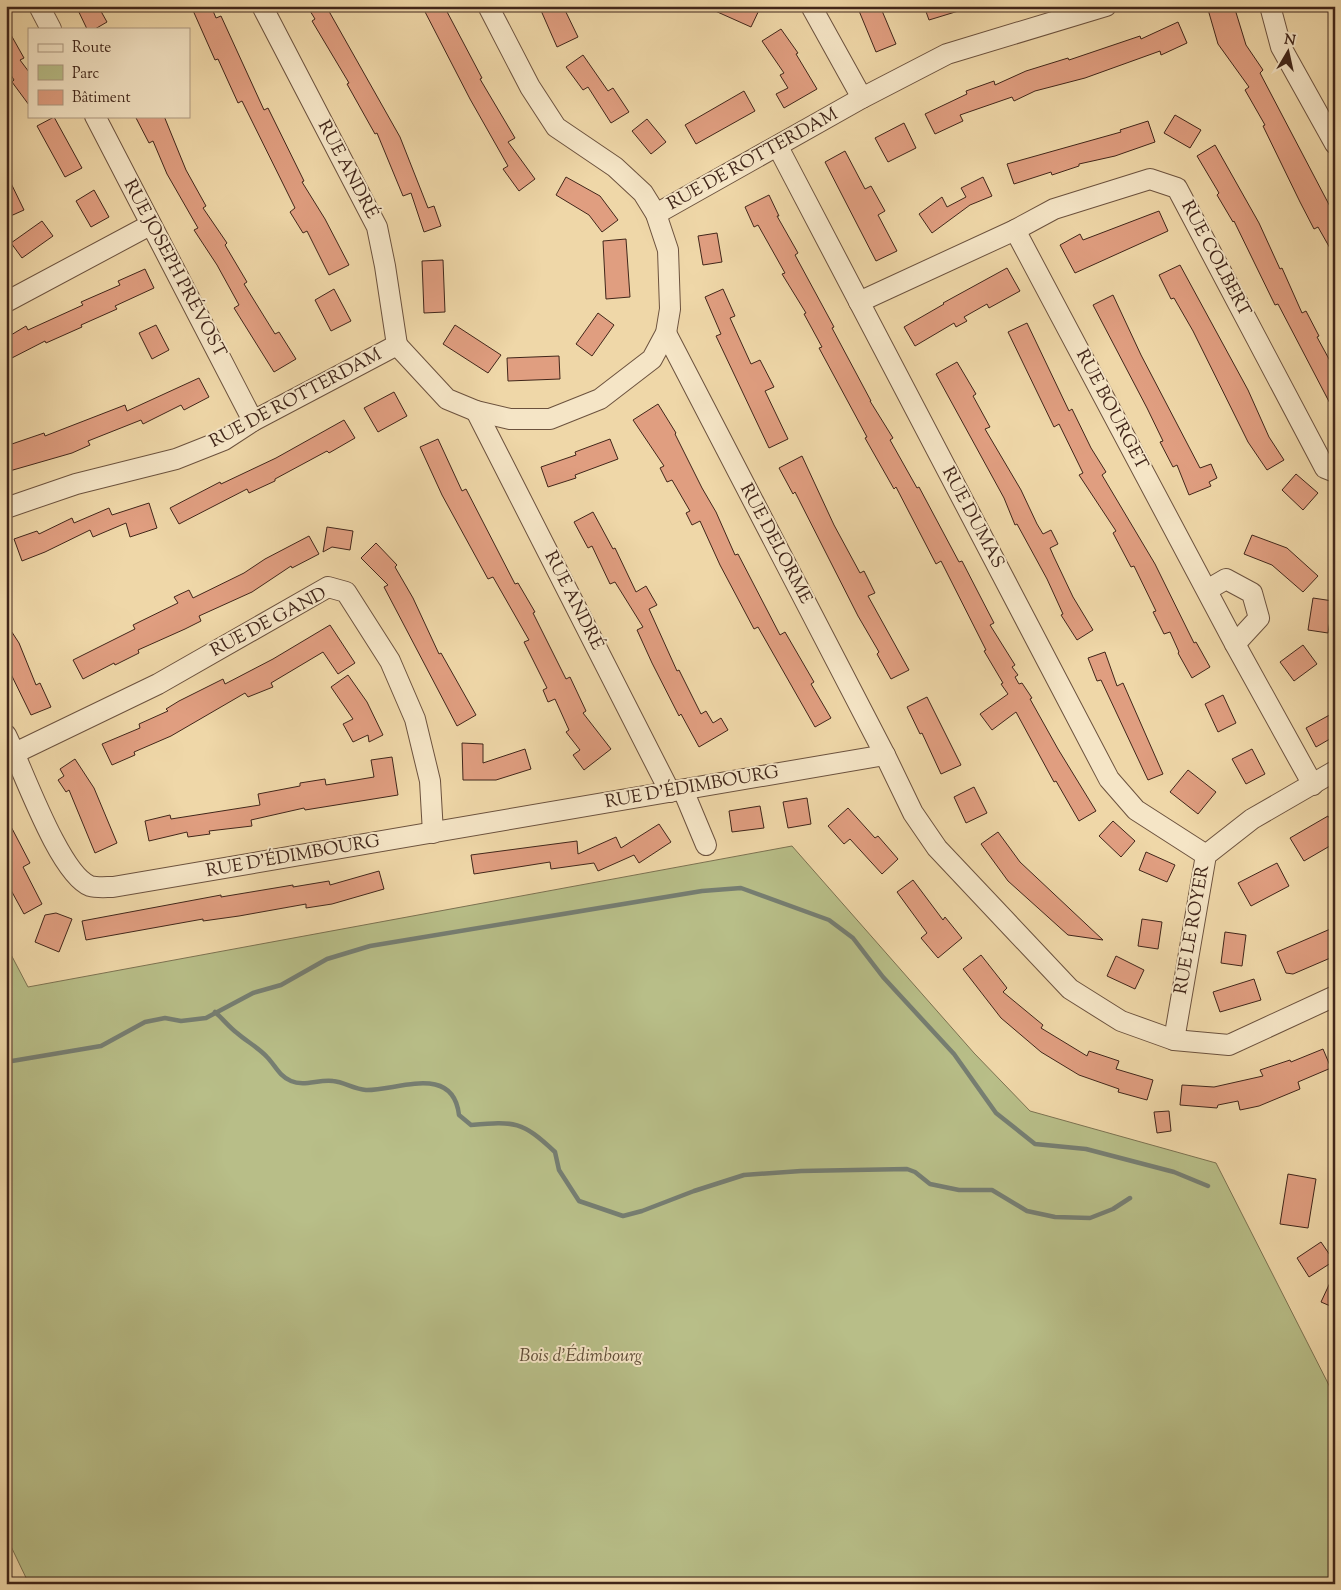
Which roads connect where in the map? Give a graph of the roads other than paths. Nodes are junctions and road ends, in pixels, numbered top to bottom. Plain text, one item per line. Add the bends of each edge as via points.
1 (39, 6) edge
2 (262, 6) edge
3 (488, 6) edge
4 (811, 6) edge
5 (1106, 6) edge
6 (1270, 6) edge
7 (50, 28) edge
8 (862, 98) junction
9 (96, 118) edge
10 (1335, 144) edge
11 (778, 147) junction
12 (656, 214) junction
13 (150, 225) junction
14 (1015, 230) junction
15 (6, 302) edge
16 (859, 302) junction
17 (666, 333) junction
18 (397, 345) junction
19 (476, 411) junction
20 (254, 421) junction
21 (1335, 472) edge
22 (6, 508) edge
23 (1206, 590) junction
24 (1235, 644) junction
25 (11, 744) edge
26 (885, 754) junction
27 (1335, 771) edge
28 (1313, 785) junction
29 (676, 791) junction
30 (433, 833) junction
31 (706, 845) dead end
32 (1206, 855) junction
33 (1335, 996) edge
34 (1174, 1040) junction

1 - 7 street
2 - 18 street, RUE ANDRÉ via 377,227
3 - 12 street via 530,87 556,127 615,167 643,194
4 - 8 street
5 - 8 street, RUE DE ROTTERDAM via 947,54
6 - 10 street via 1282,47
8 - 11 street, RUE DE ROTTERDAM
9 - 13 street, RUE JOSEPH PRÉVOST
11 - 12 street, RUE DE ROTTERDAM
11 - 16 street, RUE DUMAS
12 - 17 street, RUE DE ROTTERDAM via 668,250 670,309
13 - 15 street
13 - 20 street, RUE JOSEPH PRÉVOST
14 - 16 street, RUE COLBERT
14 - 21 street, RUE COLBERT via 1054,209 1150,179 1177,188 1325,468
14 - 23 street, RUE BOURGET
16 - 32 street, RUE DUMAS via 1109,780 1136,810
17 - 19 street, RUE DE ROTTERDAM via 652,359 600,400 577,410 550,419 510,419
17 - 26 street, RUE DELORME
18 - 19 street, RUE DE ROTTERDAM via 448,399
18 - 20 street, RUE DE ROTTERDAM
19 - 29 street, RUE ANDRÉ
20 - 22 street, RUE DE ROTTERDAM via 224,440 176,459 76,484
23 - 24 street, RUE BOURGET
23 - 24 street via 1226,579 1252,593 1259,618
24 - 28 street, RUE BOURGET
25 - 30 street, RUE D'ÉDIMBOURG via 53,842 76,876 90,886 113,887
25 - 30 street, RUE DE GAND via 158,684 328,587 346,592 390,661 415,719 430,781
26 - 29 street, RUE D'ÉDIMBOURG
26 - 34 street via 913,813 937,848 1070,989 1121,1021
27 - 28 street, RUE LE ROYER
28 - 32 street, RUE LE ROYER via 1252,819
29 - 30 street, RUE D'ÉDIMBOURG
29 - 31 street, RUE ANDRÉ
32 - 34 street, RUE LE ROYER
33 - 34 street via 1229,1045

